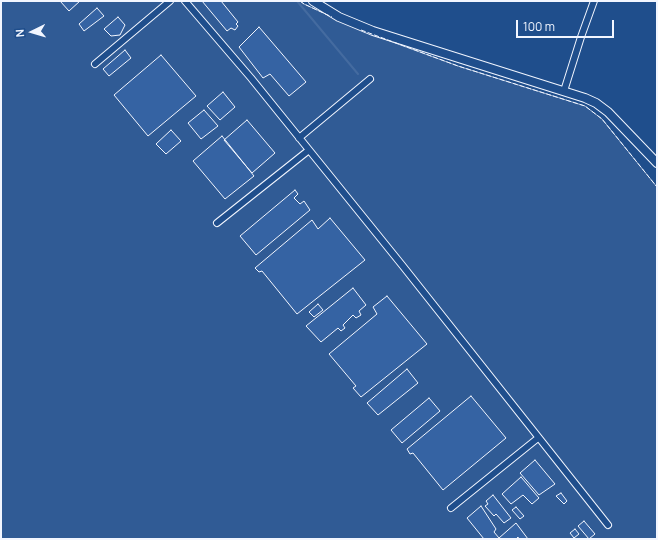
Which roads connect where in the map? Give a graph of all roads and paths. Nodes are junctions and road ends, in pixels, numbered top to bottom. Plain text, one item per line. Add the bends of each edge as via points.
1 (170, 1) edge
2 (185, 1) edge
3 (313, 1) edge
4 (594, 1) edge
5 (95, 64) dead end
6 (370, 79) dead end
7 (564, 91) junction
8 (299, 138) junction
9 (309, 150) junction
10 (657, 163) edge
11 (217, 223) dead end
12 (538, 438) junction
13 (451, 508) dead end
14 (608, 525) dead end

1 - 5 street
2 - 8 street
3 - 7 street via 339,17 373,31
4 - 7 street
6 - 8 street
7 - 10 street via 596,103 608,112
8 - 9 street
9 - 11 street
9 - 12 street via 470,349
12 - 13 street
12 - 14 street

